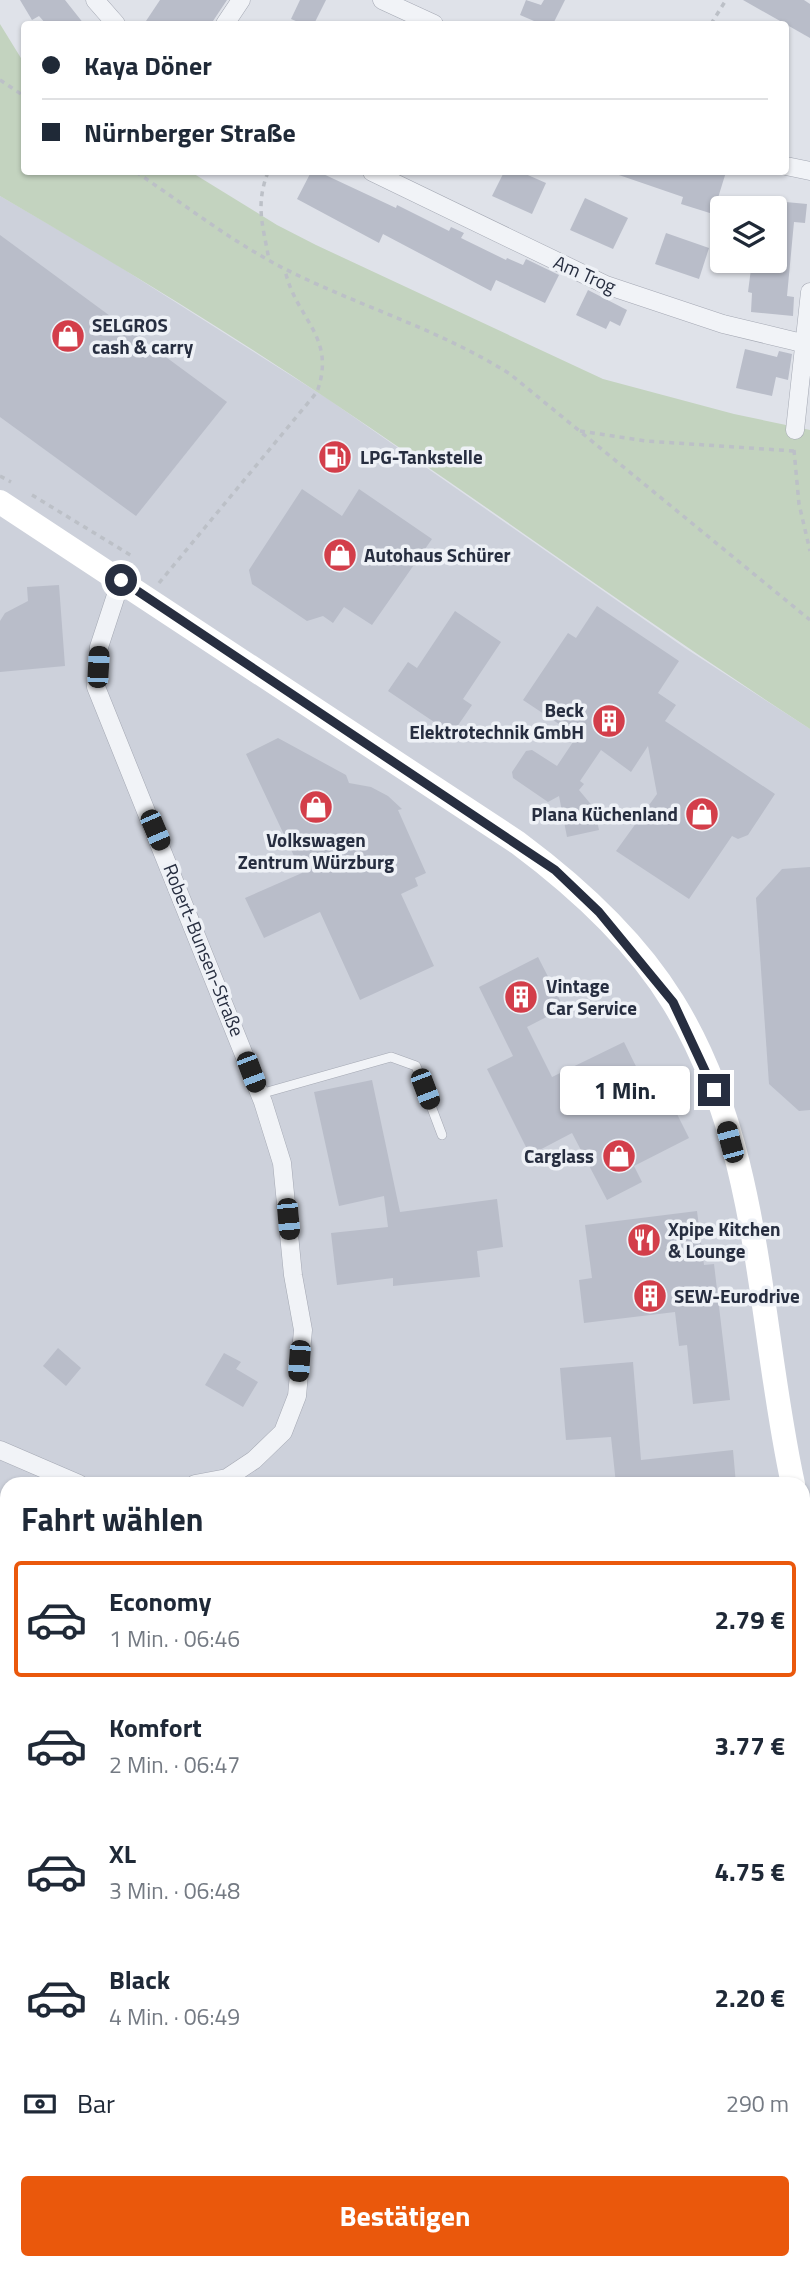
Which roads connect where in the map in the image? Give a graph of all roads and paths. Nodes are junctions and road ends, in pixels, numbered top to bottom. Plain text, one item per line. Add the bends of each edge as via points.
1 (95, 0) edge
2 (241, 0) edge
3 (382, 0) edge
4 (726, 0) edge
5 (114, 21) edge
6 (227, 21) edge
7 (428, 21) edge
8 (713, 21) edge
9 (0, 80) edge
10 (21, 94) edge
11 (789, 167) edge
12 (810, 171) edge
13 (140, 175) edge
14 (267, 175) edge
15 (381, 175) edge
16 (269, 260) junction
17 (285, 269) junction
18 (810, 292) edge
19 (802, 343) junction
20 (580, 430) junction
21 (795, 430) joint
22 (794, 451) junction
23 (0, 476) edge
24 (0, 502) edge
25 (810, 551) edge
26 (132, 556) dead end
27 (121, 580) junction
28 (147, 599) junction
29 (810, 620) edge
30 (260, 1094) junction
31 (442, 1135) dead end
32 (0, 1450) edge
33 (63, 1477) edge
34 (228, 1477) edge
35 (792, 1477) edge

1 - 5 street
2 - 6 street
3 - 7 street
4 - 8 path
9 - 10 path
11 - 12 street
13 - 16 path
14 - 16 path via 259,214
15 - 19 street, Am Trog via 606,285 723,324
16 - 17 path
17 - 20 path via 474,351
17 - 28 path via 289,286 322,348 325,370 317,392
18 - 19 street
19 - 21 street
20 - 22 path via 646,441
20 - 29 path
21 - 22 path
22 - 25 path
23 - 26 path
24 - 27 street
27 - 28 street
27 - 30 street, Robert-Bunsen-Straße via 99,647 96,687
28 - 35 street via 555,870 607,921 673,1002 723,1115 745,1195
30 - 31 lane via 391,1057 416,1066
30 - 34 street, Robert-Bunsen-Straße via 282,1163 303,1330 297,1395 283,1432
32 - 33 street

